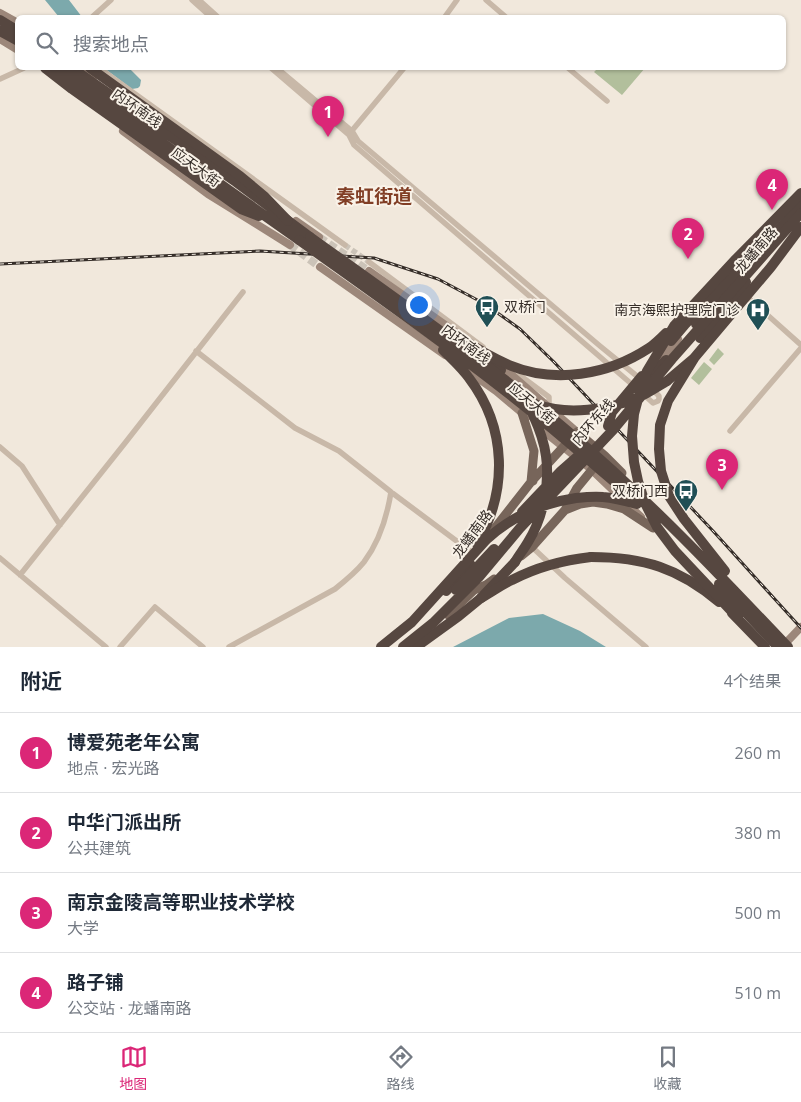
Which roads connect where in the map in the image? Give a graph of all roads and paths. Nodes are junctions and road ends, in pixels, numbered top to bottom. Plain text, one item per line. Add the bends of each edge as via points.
1 (110, 0) edge
2 (192, 0) edge
3 (199, 0) edge
4 (457, 0) edge
5 (486, 0) edge
6 (0, 13) edge
7 (94, 15) edge
8 (209, 15) edge
9 (216, 15) edge
10 (446, 15) edge
11 (504, 15) edge
12 (0, 20) edge
13 (15, 21) edge
14 (15, 29) edge
15 (0, 30) edge
16 (0, 39) edge
17 (15, 39) edge
18 (15, 48) edge
19 (20, 70) edge
20 (46, 70) edge
21 (47, 70) edge
22 (60, 70) edge
23 (75, 70) edge
24 (93, 70) edge
25 (93, 70) edge
26 (93, 70) edge
27 (273, 70) edge
28 (279, 70) edge
29 (402, 70) edge
30 (570, 70) edge
31 (0, 79) edge
32 (607, 101) dead end
33 (350, 133) junction
34 (801, 186) edge
35 (801, 193) edge
36 (801, 198) edge
37 (801, 204) edge
38 (801, 213) edge
39 (801, 219) edge
40 (272, 221) junction
41 (288, 221) junction
42 (801, 227) edge
43 (314, 237) junction
44 (295, 243) junction
45 (345, 245) tunnel mouth
46 (747, 256) junction
47 (369, 262) tunnel mouth
48 (320, 267) tunnel mouth
49 (369, 271) tunnel mouth
50 (736, 271) junction
51 (746, 282) junction
52 (243, 292) dead end
53 (741, 292) junction
54 (674, 326) junction
55 (452, 332) junction
56 (801, 347) edge
57 (441, 348) junction
58 (196, 351) junction
59 (695, 357) junction
60 (640, 379) junction
61 (632, 384) junction
62 (651, 388) junction
63 (549, 407) junction
64 (522, 413) junction
65 (611, 428) junction
66 (730, 431) dead end
67 (577, 432) junction
68 (0, 447) edge
69 (564, 447) junction
70 (593, 447) junction
71 (605, 456) junction
72 (592, 470) junction
73 (531, 482) junction
74 (391, 492) junction
75 (565, 510) junction
76 (60, 525) junction
77 (653, 528) junction
78 (532, 547) junction
79 (0, 558) edge
80 (472, 559) junction
81 (698, 570) joint
82 (724, 571) junction
83 (20, 575) junction
84 (474, 590) junction
85 (445, 592) joint
86 (481, 598) junction
87 (738, 618) junction
88 (801, 627) edge
89 (785, 646) edge
90 (106, 647) edge
91 (120, 647) edge
92 (203, 647) edge
93 (229, 647) edge
94 (383, 647) edge
95 (393, 647) edge
96 (403, 647) edge
97 (410, 647) edge
98 (416, 647) edge
99 (646, 647) edge
100 (765, 647) edge
101 (771, 647) edge
102 (796, 647) edge

1 - 7 street
2 - 8 street
3 - 9 street
4 - 10 street
5 - 11 street
6 - 13 street
12 - 14 highway
15 - 17 highway
16 - 18 street
19 - 31 street
20 - 44 street, 应天大街 via 69,92 208,194
21 - 40 highway via 241,209
22 - 40 highway, 内环南线
23 - 41 highway, 内环南线, bridge
24 - 41 highway, bridge via 240,176
25 - 43 street, 应天大街
26 - 45 street, 应天大街
27 - 33 street
28 - 33 street
29 - 33 street
30 - 32 street
33 - 60 street
33 - 61 street via 354,145
34 - 46 highway via 758,236
35 - 54 highway, bridge
36 - 46 street, 龙蟠南路
37 - 65 highway, 内环东线, bridge
38 - 65 highway, 内环东线, bridge
39 - 51 street, 龙蟠南路
40 - 44 highway, 内环南线
41 - 43 highway, 内环南线
42 - 59 highway, bridge
43 - 55 highway, bridge
43 - 89 highway, 内环南线, bridge via 459,344 570,433 688,543
44 - 57 highway, bridge
44 - 89 highway, 内环南线, bridge via 455,353 557,432 630,496
46 - 50 street, 龙蟠南路
47 - 63 street via 549,397
48 - 64 street, 应天大街 via 496,390
49 - 63 street, 应天大街 via 494,360
50 - 60 street, 龙蟠南路
50 - 65 highway, bridge via 719,285 612,412
51 - 53 highway
51 - 62 street, 龙蟠南路
52 - 58 street
53 - 56 street
53 - 65 highway, bridge via 626,424
54 - 55 highway, bridge via 650,347 629,359 595,372 561,375 510,366
54 - 87 highway, bridge via 648,372 634,414 632,436 636,472 645,503 658,527 685,562
55 - 86 highway, bridge via 501,370 517,387 530,406 546,457 545,497 535,530 515,562
56 - 66 street
57 - 59 highway, bridge via 496,388 559,410 595,409 637,398 667,381
57 - 80 highway, bridge via 470,379 484,402 498,446 500,472 495,502
58 - 74 street via 295,428 339,451
58 - 76 street
59 - 82 highway, bridge via 668,401 660,425 659,449 669,496
60 - 61 street
60 - 62 street
61 - 62 street via 655,403 659,396
63 - 67 street, 应天大街
64 - 69 street, 应天大街
64 - 73 main road via 534,451
65 - 70 highway, 内环东线, bridge
67 - 69 main road, 龙蟠南路
67 - 71 main road, 应天大街
68 - 76 street via 22,466
69 - 72 street, 应天大街
69 - 73 main road, 龙蟠南路
70 - 80 highway, bridge via 561,471
70 - 84 highway, bridge via 580,472
70 - 95 highway, 内环东线, bridge via 454,594 420,627
70 - 96 highway, 内环东线, bridge via 479,577 433,623
71 - 72 main road
71 - 89 main road, 应天大街 via 730,582
72 - 75 main road
72 - 77 street, 应天大街
73 - 75 main road via 554,476 562,482 567,489
73 - 80 main road, 龙蟠南路
74 - 80 street
74 - 93 street via 374,548 363,564 335,589
75 - 77 main road via 593,502 607,504 624,509
75 - 78 main road
76 - 83 street
77 - 81 street, 应天大街
78 - 84 main road via 486,585
78 - 99 street
79 - 83 street
80 - 82 highway, bridge via 499,528 523,514 558,501 603,496 638,504 664,516
80 - 85 highway
80 - 94 highway, bridge via 412,622
81 - 101 main road, 应天大街
82 - 102 highway
83 - 90 street
84 - 97 main road
85 - 94 main road via 400,638
86 - 87 highway, bridge via 512,580 554,563 615,557 641,561 689,580
86 - 98 highway
87 - 100 highway
88 - 89 street
91 - 92 street via 155,607

